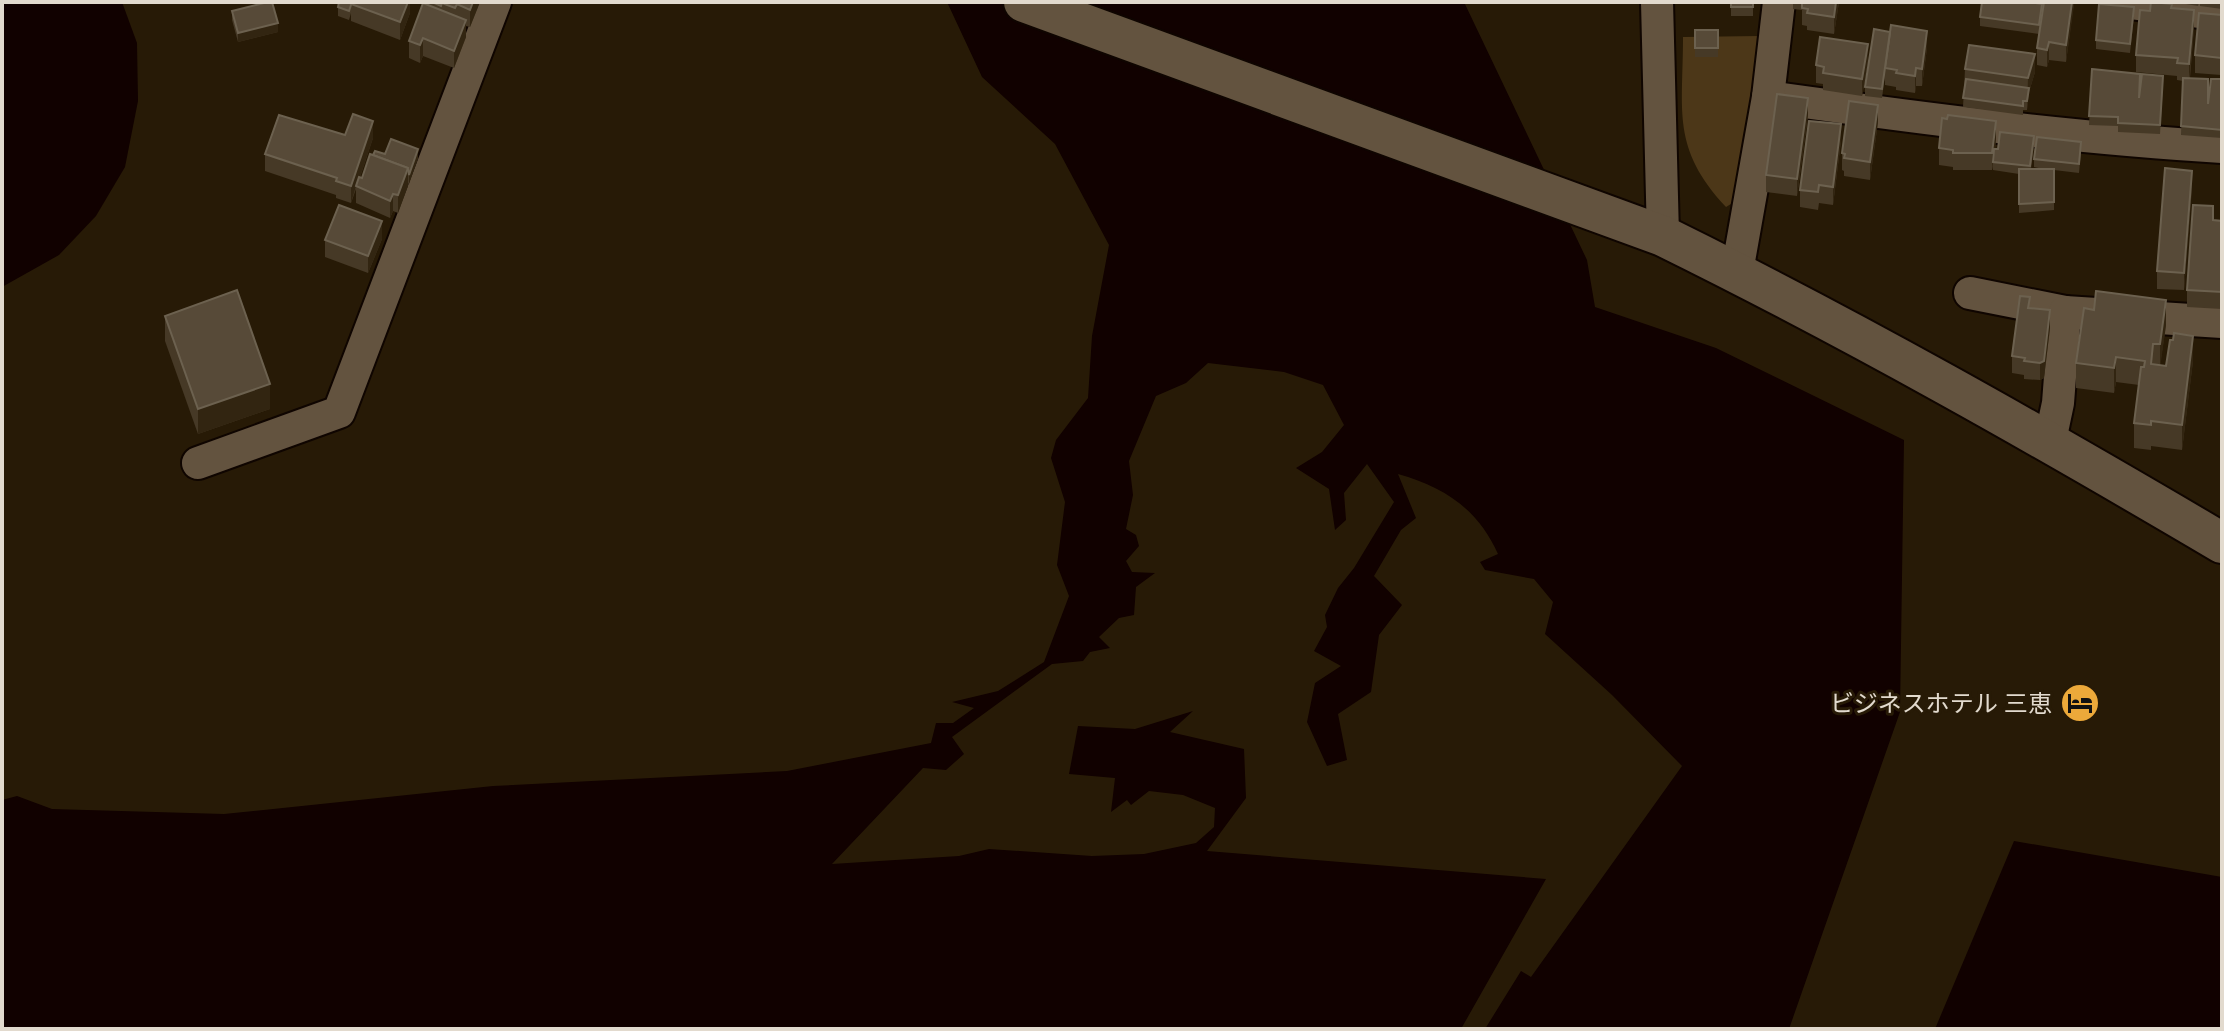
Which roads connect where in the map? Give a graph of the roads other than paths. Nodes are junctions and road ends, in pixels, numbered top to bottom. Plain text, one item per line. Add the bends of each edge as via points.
1 (495, 2) edge
2 (1024, 2) edge
3 (1657, 2) edge
4 (1779, 2) edge
5 (2122, 2) edge
6 (2222, 15) edge
7 (1768, 97) junction
8 (2222, 147) edge
9 (1663, 236) junction
10 (1737, 272) junction
11 (1970, 293) dead end
12 (2065, 312) junction
13 (2222, 322) edge
14 (2050, 441) junction
15 (198, 463) dead end
16 (2222, 543) edge

1 - 15 street via 339,412
2 - 9 street
3 - 9 street
4 - 7 street
5 - 6 street
7 - 8 street via 2067,135
7 - 10 street
9 - 10 street
10 - 14 street
11 - 12 street
12 - 13 street
12 - 14 street
14 - 16 street

